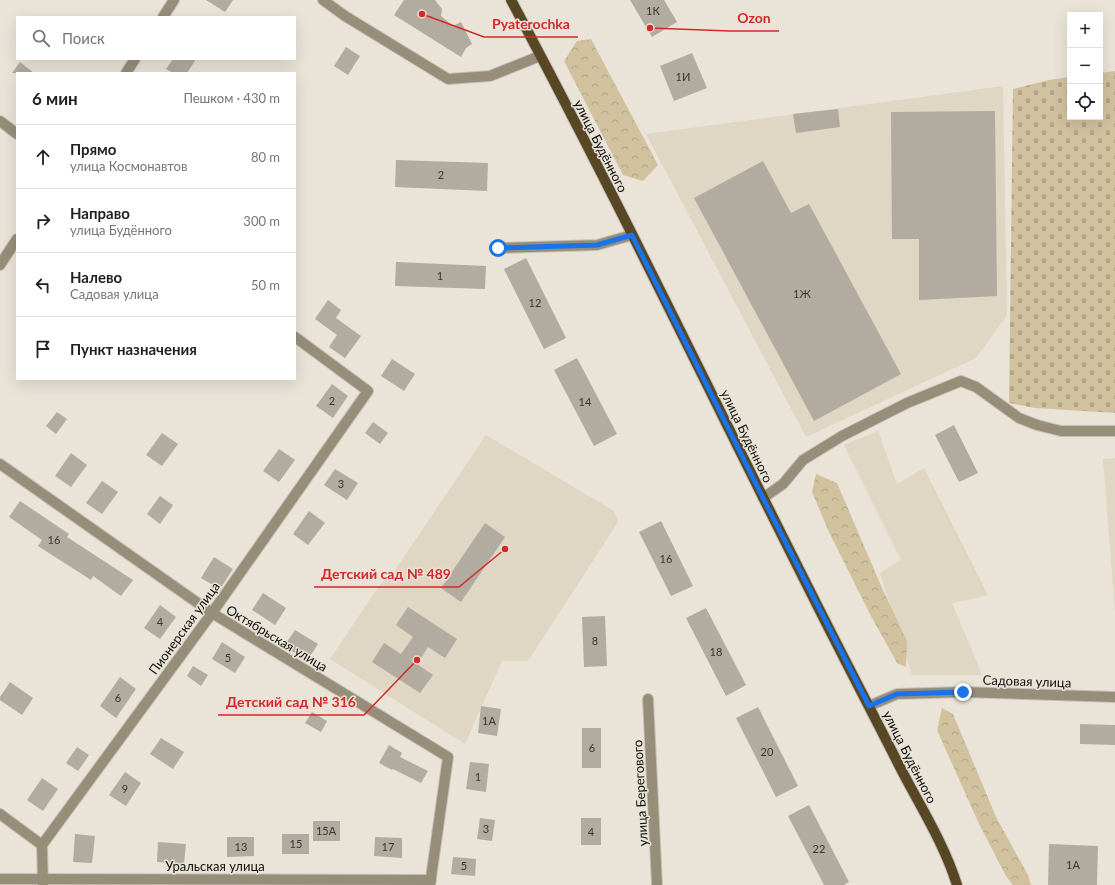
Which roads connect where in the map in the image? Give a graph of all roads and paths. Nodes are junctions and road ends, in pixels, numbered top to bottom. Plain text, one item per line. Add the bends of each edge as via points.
1 (174, 0) edge
2 (323, 0) edge
3 (511, 0) edge
4 (164, 16) edge
5 (540, 56) junction
6 (134, 60) edge
7 (127, 72) edge
8 (0, 122) edge
9 (16, 133) edge
10 (632, 235) junction
11 (16, 241) edge
12 (498, 248) dead end
13 (0, 265) edge
14 (296, 338) edge
15 (1115, 431) edge
16 (0, 464) edge
17 (763, 498) junction
18 (212, 613) junction
19 (1115, 697) edge
20 (648, 699) dead end
21 (869, 706) junction
22 (0, 814) edge
23 (42, 845) junction
24 (0, 879) edge
25 (43, 882) edge
26 (205, 882) edge
27 (430, 882) edge
28 (657, 885) edge
29 (957, 885) edge

1 - 4 street
2 - 5 street via 448,79 490,76
3 - 5 main road, улица Будённого
5 - 10 main road, улица Будённого
6 - 7 street
8 - 9 street
10 - 12 street via 597,245
10 - 17 main road, улица Будённого
11 - 13 street
14 - 18 street, Пионерская улица via 368,391
15 - 17 street via 1060,431 1037,425 1019,418 976,387 961,381 907,403 842,436 803,460 783,484
16 - 18 street, Октябрьская улица
17 - 21 main road, улица Будённого
18 - 23 street, Пионерская улица
18 - 27 street, Октябрьская улица via 448,757
19 - 21 street, Садовая улица via 963,692 897,694
20 - 28 street, улица Берегового
21 - 29 main road, улица Будённого via 932,829
22 - 23 street
23 - 25 street
24 - 25 street, Уральская улица
25 - 26 street, Уральская улица
26 - 27 street, Уральская улица

